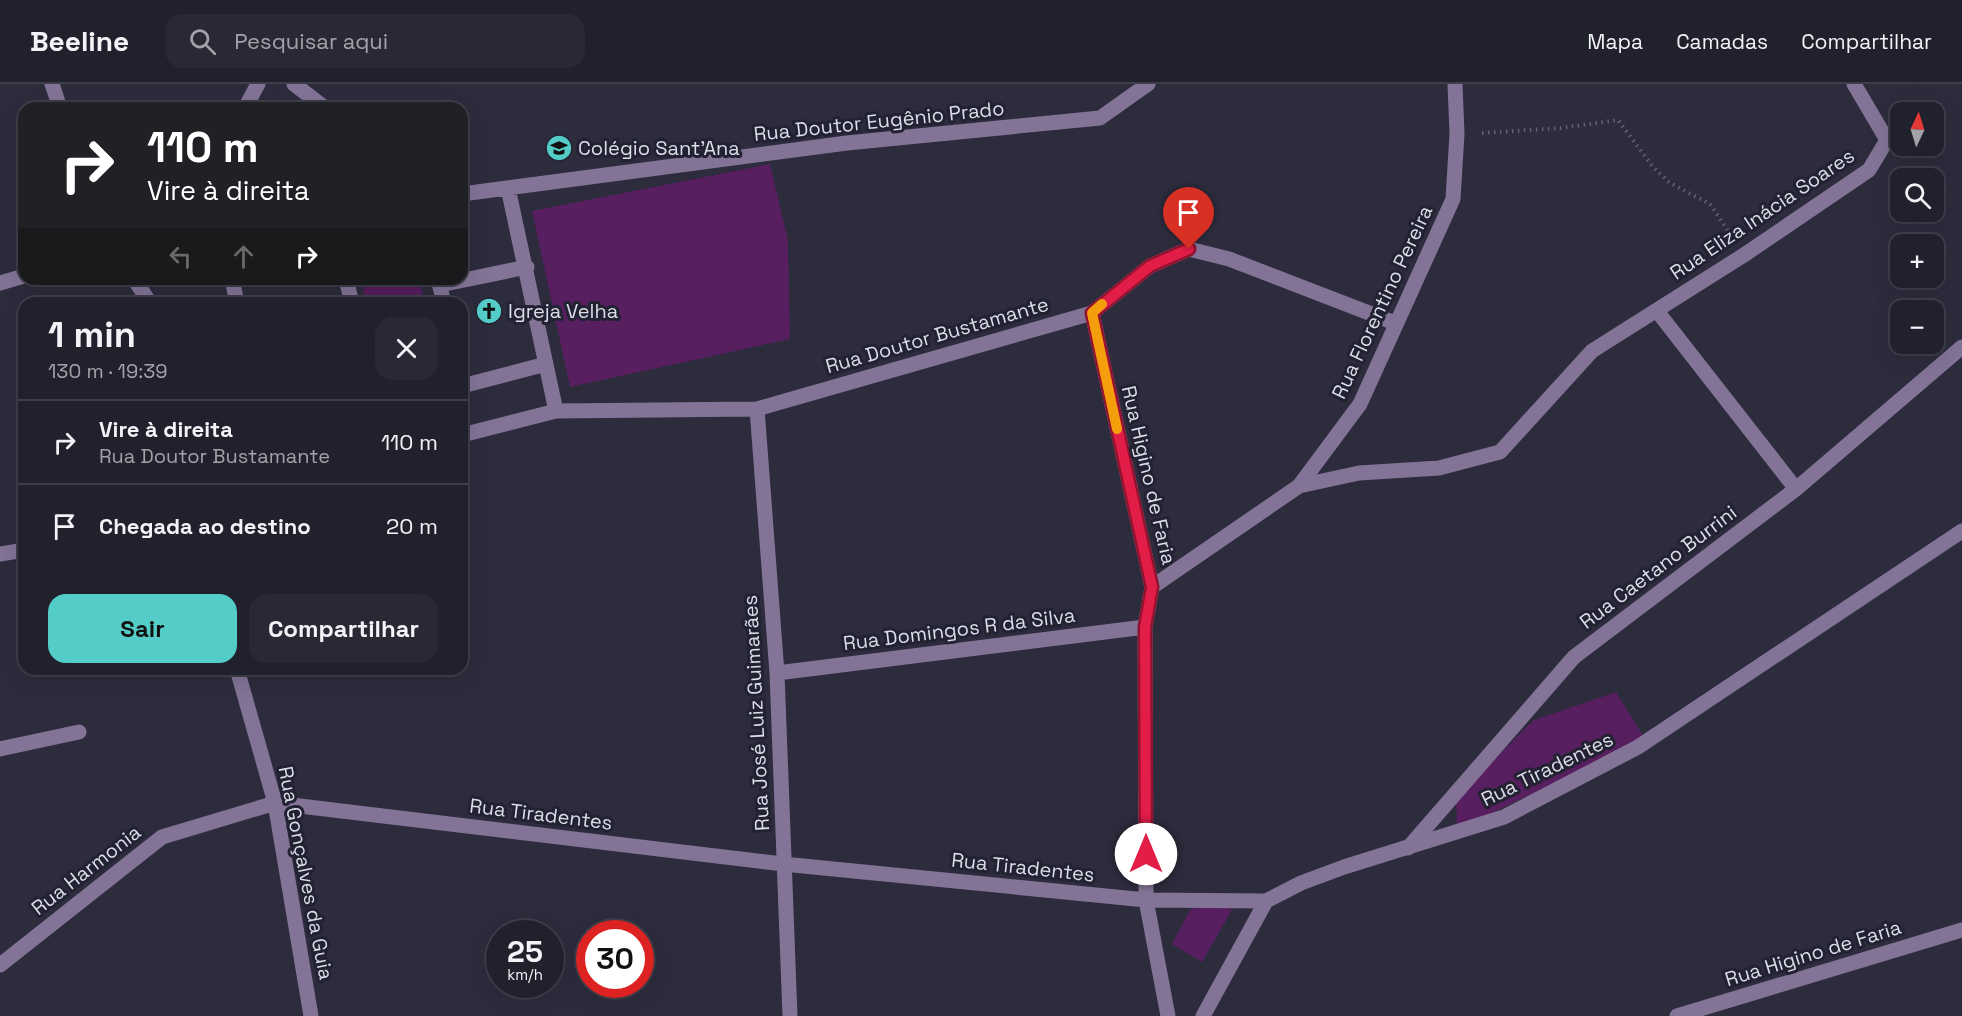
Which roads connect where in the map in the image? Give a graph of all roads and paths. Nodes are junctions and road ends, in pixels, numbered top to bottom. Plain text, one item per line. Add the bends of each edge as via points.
1 (52, 84) edge
2 (258, 84) edge
3 (294, 84) edge
4 (1148, 84) edge
5 (1455, 84) edge
6 (1854, 84) edge
7 (58, 102) edge
8 (248, 102) edge
9 (317, 102) edge
10 (1457, 134) junction
11 (508, 188) junction
12 (468, 193) edge
13 (1744, 255) junction
14 (527, 267) junction
15 (468, 277) edge
16 (18, 278) edge
17 (0, 284) edge
18 (1657, 311) junction
19 (1092, 313) junction
20 (1395, 323) junction
21 (1962, 347) edge
22 (546, 364) junction
23 (468, 384) edge
24 (757, 409) junction
25 (556, 411) junction
26 (468, 433) edge
27 (1299, 486) junction
28 (1796, 489) junction
29 (1962, 531) edge
30 (18, 551) edge
31 (0, 554) edge
32 (1152, 587) junction
33 (1145, 627) junction
34 (777, 673) junction
35 (239, 675) edge
36 (79, 732) dead end
37 (0, 749) edge
38 (275, 802) junction
39 (1408, 848) junction
40 (783, 864) junction
41 (1146, 900) junction
42 (1266, 901) junction
43 (1962, 930) edge
44 (0, 965) edge
45 (311, 1016) edge
46 (790, 1016) edge
47 (1168, 1016) edge
48 (1203, 1016) edge
49 (1677, 1016) edge

1 - 7 street
2 - 8 street
3 - 9 street
4 - 11 street, Rua Doutor Eugênio Prado via 1100,118 847,143
5 - 10 street, Rua Florentino Pereira
6 - 13 street, Rua Eliza Inácia Soares via 1887,140 1869,170
10 - 13 path via 1561,128 1618,120 1670,183 1710,204
10 - 20 street, Rua Florentino Pereira via 1453,199
11 - 12 street, Rua Doutor Eugênio Prado
11 - 14 street
13 - 18 street, Rua Eliza Inácia Soares
14 - 15 street
14 - 22 street
16 - 17 street
18 - 27 street, Rua Eliza Inácia Soares via 1592,351 1500,452 1439,468 1359,473
18 - 28 street
19 - 20 street, Rua Doutor Bustamante via 1150,266 1189,249 1229,259
19 - 24 street, Rua Doutor Bustamante
19 - 32 street, Rua Higino de Faria
20 - 27 street, Rua Florentino Pereira via 1360,404
21 - 28 street, Rua Caetano Burrini
22 - 23 street
22 - 25 street
24 - 25 street, Rua Doutor Bustamante
24 - 34 street, Rua José Luiz Guimarães
25 - 26 street, Rua Doutor Bustamante
27 - 32 street, Rua Florentino Pereira
28 - 39 street, Rua Caetano Burrini via 1574,657
29 - 39 street, Rua Tiradentes via 1638,747 1504,817
30 - 31 street
32 - 33 street, Rua Higino de Faria
33 - 34 street, Rua Domingos R da Silva
33 - 41 street, Rua Higino de Faria
34 - 40 street, Rua José Luiz Guimarães
35 - 38 street, Rua Gonçalves da Guia
36 - 37 street
38 - 40 street, Rua Tiradentes
38 - 44 street, Rua Harmonia via 162,837
38 - 45 street, Rua Gonçalves da Guia
39 - 42 street, Rua Tiradentes via 1301,883
40 - 41 street, Rua Tiradentes
40 - 46 street, Rua José Luiz Guimarães
41 - 42 street, Rua Tiradentes
41 - 47 street, Rua Higino de Faria
42 - 48 street
43 - 49 street, Rua Higino de Faria

